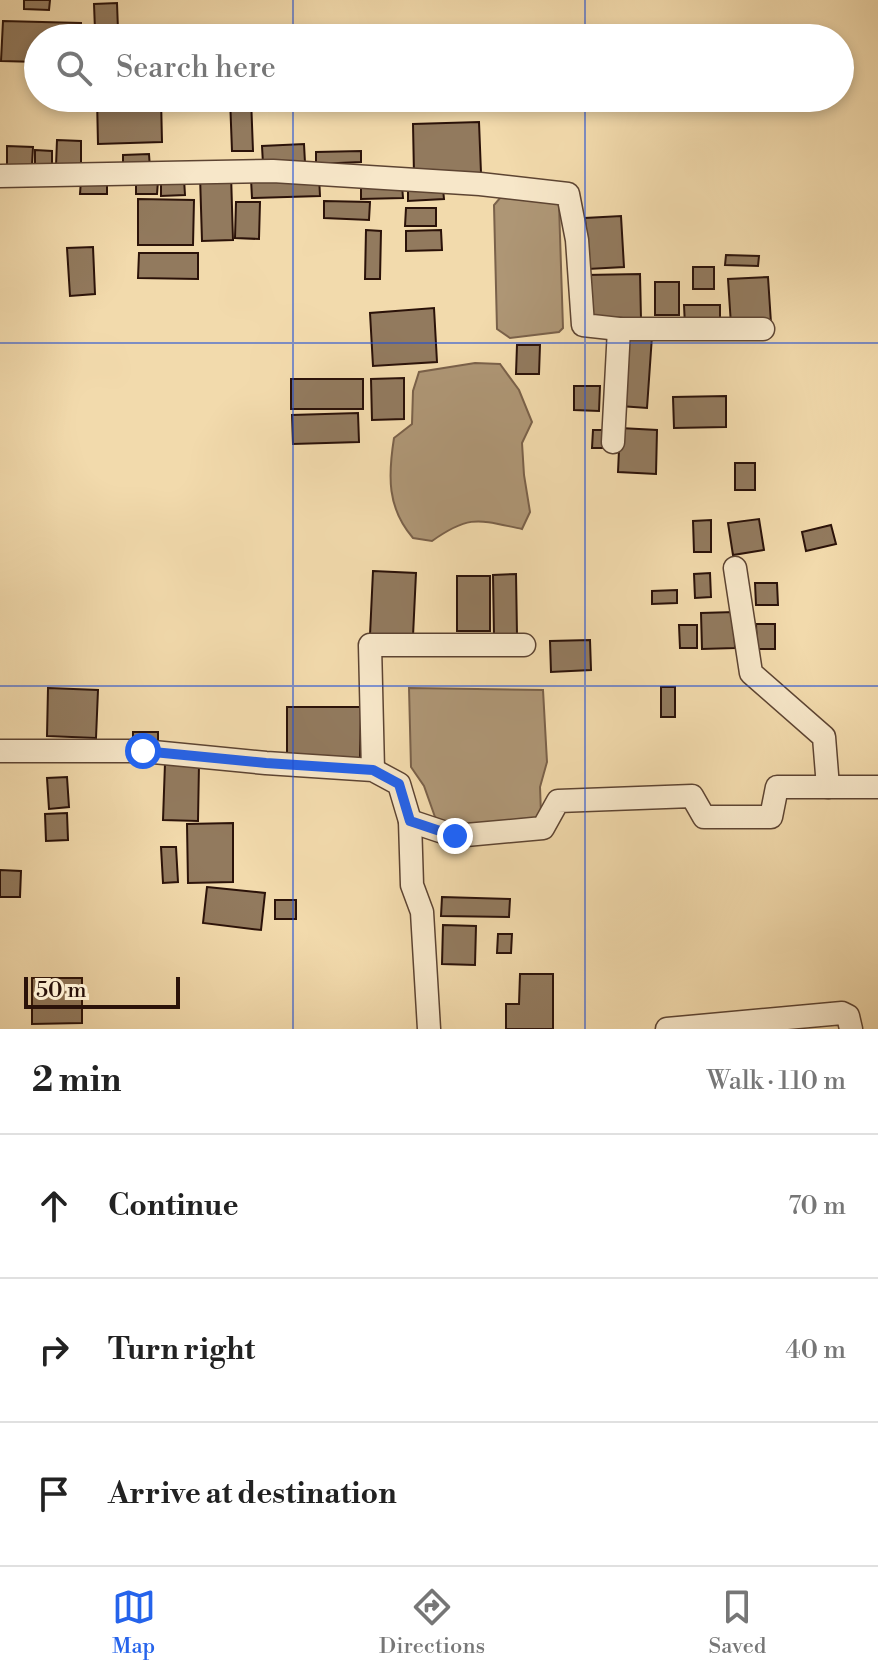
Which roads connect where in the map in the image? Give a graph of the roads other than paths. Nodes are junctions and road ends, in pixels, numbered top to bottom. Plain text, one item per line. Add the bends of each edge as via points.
1 (0, 176) edge
2 (619, 329) junction
3 (763, 329) dead end
4 (613, 442) dead end
5 (735, 568) dead end
6 (524, 645) dead end
7 (0, 751) edge
8 (373, 770) junction
9 (828, 787) junction
10 (878, 787) edge
11 (410, 821) junction
12 (429, 1029) edge
13 (667, 1029) edge
14 (851, 1029) edge

1 - 2 street via 273,171 568,194 583,325
2 - 3 street
2 - 4 street
5 - 9 street via 751,673 824,737
6 - 8 street via 370,645
7 - 8 street via 143,751
8 - 11 street via 399,784
9 - 10 street
9 - 11 street via 777,787 771,817 704,817 692,796 558,801 543,828 455,836
11 - 12 street
13 - 14 street via 842,1013

